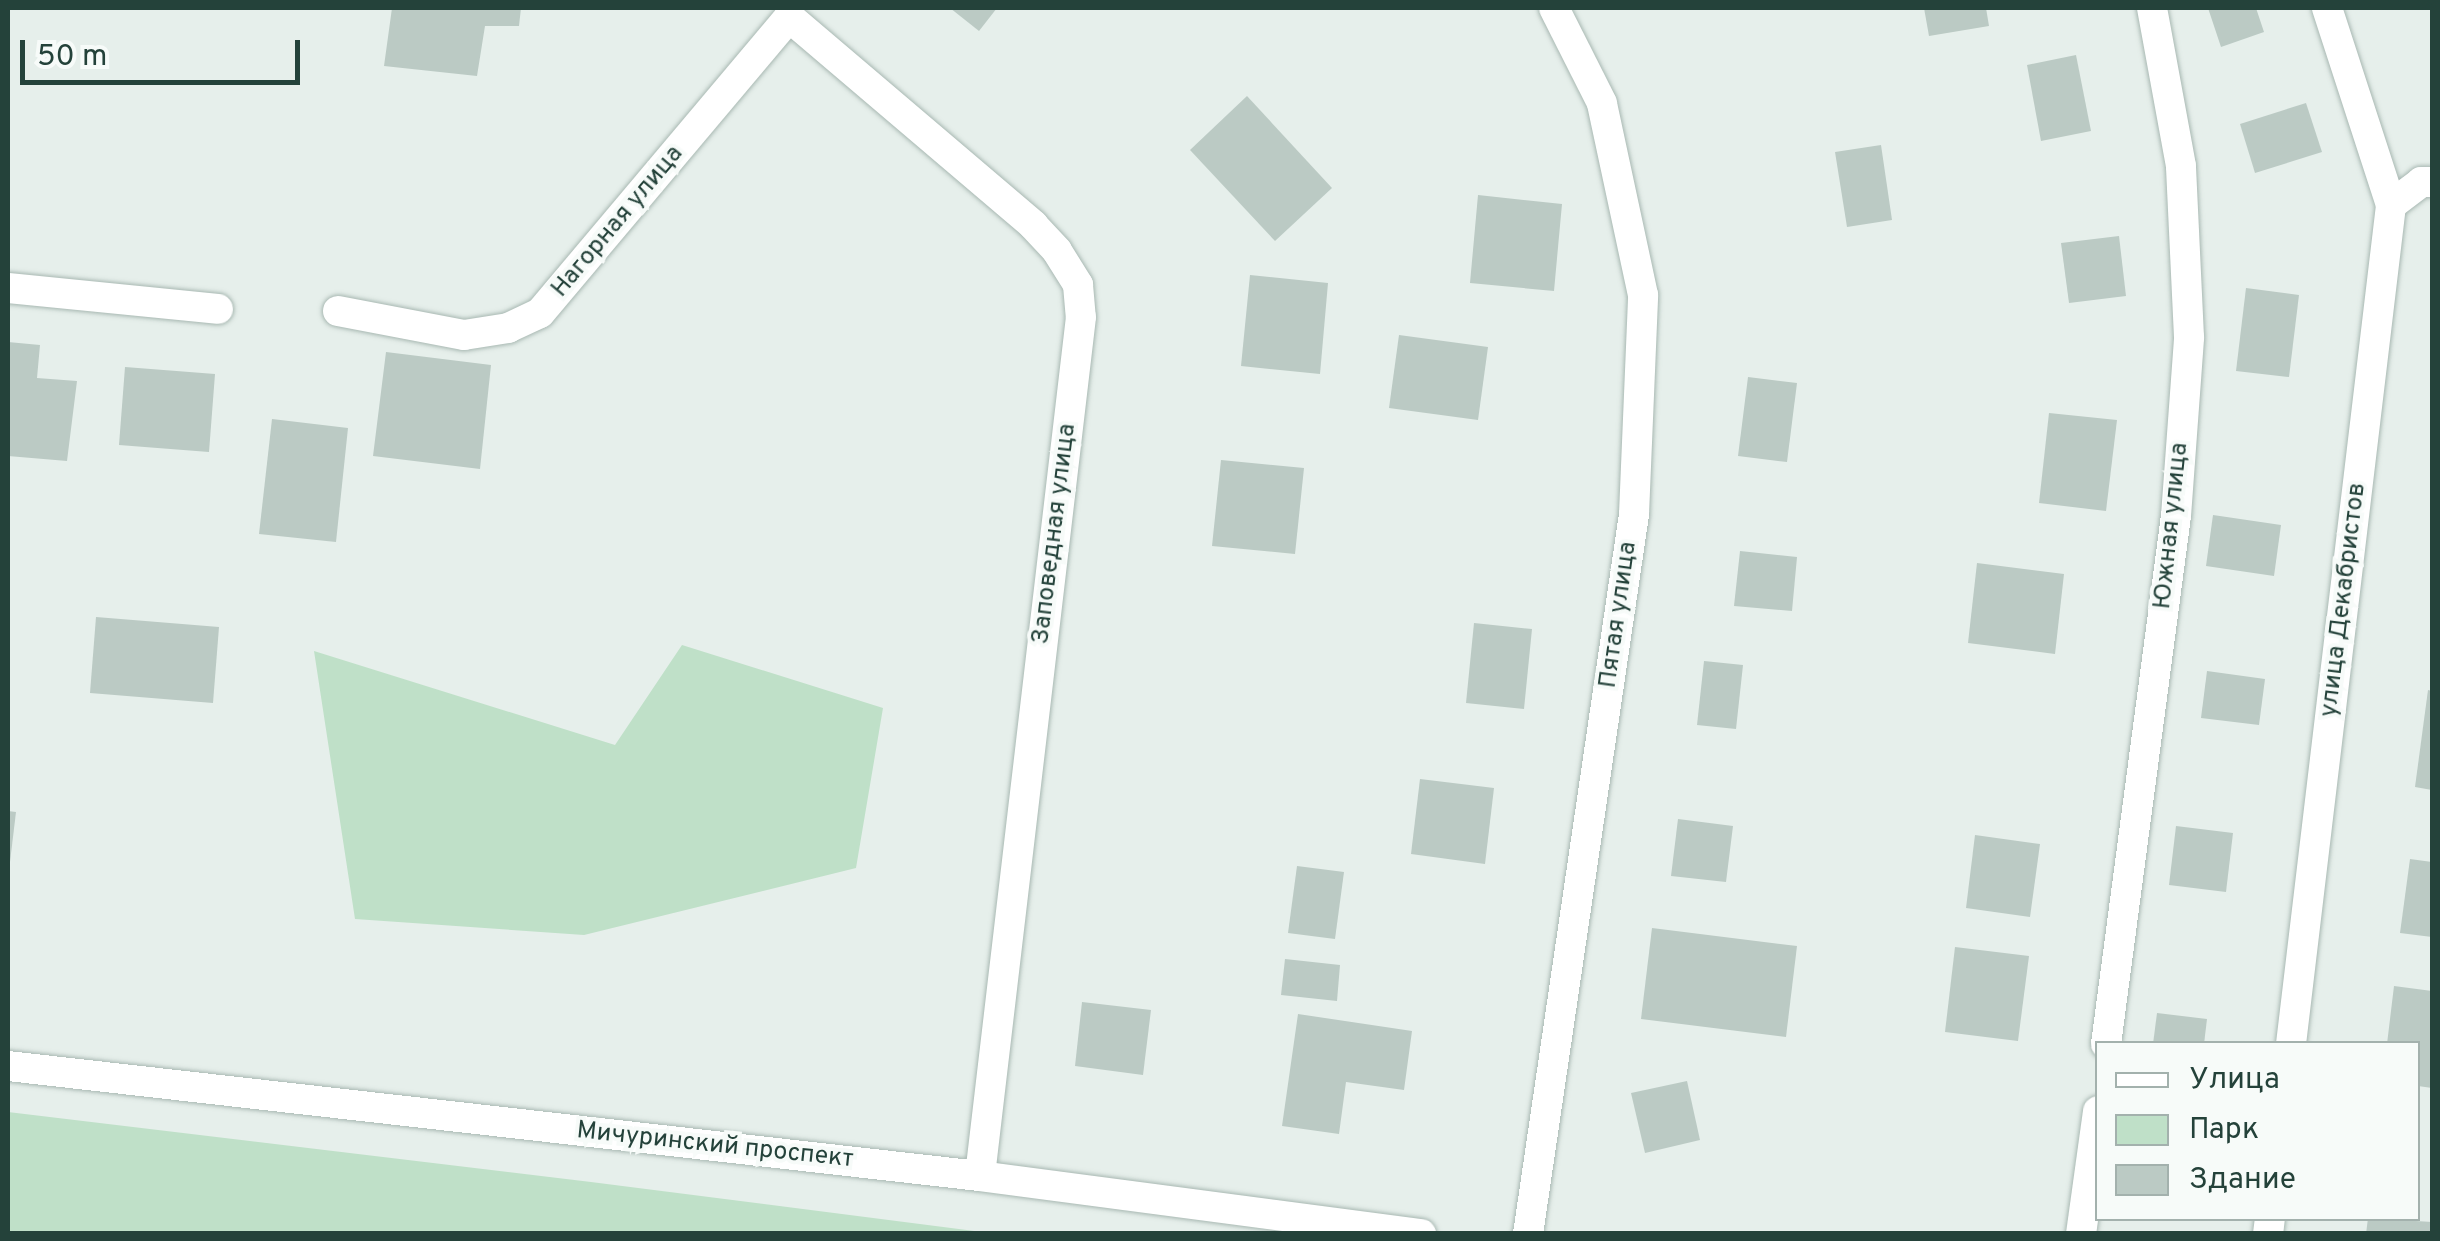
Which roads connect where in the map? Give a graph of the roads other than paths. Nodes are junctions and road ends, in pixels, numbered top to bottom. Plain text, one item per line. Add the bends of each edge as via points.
1 (1554, 8) edge
2 (2152, 8) edge
3 (2327, 8) edge
4 (789, 17) joint
5 (2432, 182) edge
6 (2391, 205) junction
7 (8, 288) edge
8 (218, 310) dead end
9 (338, 311) dead end
10 (2106, 1041) edge
11 (2291, 1041) edge
12 (8, 1066) edge
13 (2095, 1133) edge
14 (980, 1176) junction
15 (1421, 1234) edge
16 (1528, 1234) edge
17 (2081, 1234) edge

1 - 16 street, Пятая улица via 1602,103 1643,295 1634,514
2 - 10 street, Южная улица via 2181,166 2189,337 2176,516
3 - 6 street
4 - 9 street, Нагорная улица via 540,313 508,328 464,335
4 - 14 street, Заповедная улица via 1033,224 1078,285 1081,317
5 - 6 street via 2421,182
6 - 11 street, улица Декабристов
7 - 8 street
12 - 14 street, Мичуринский проспект
13 - 17 street
14 - 15 street, Мичуринский проспект

